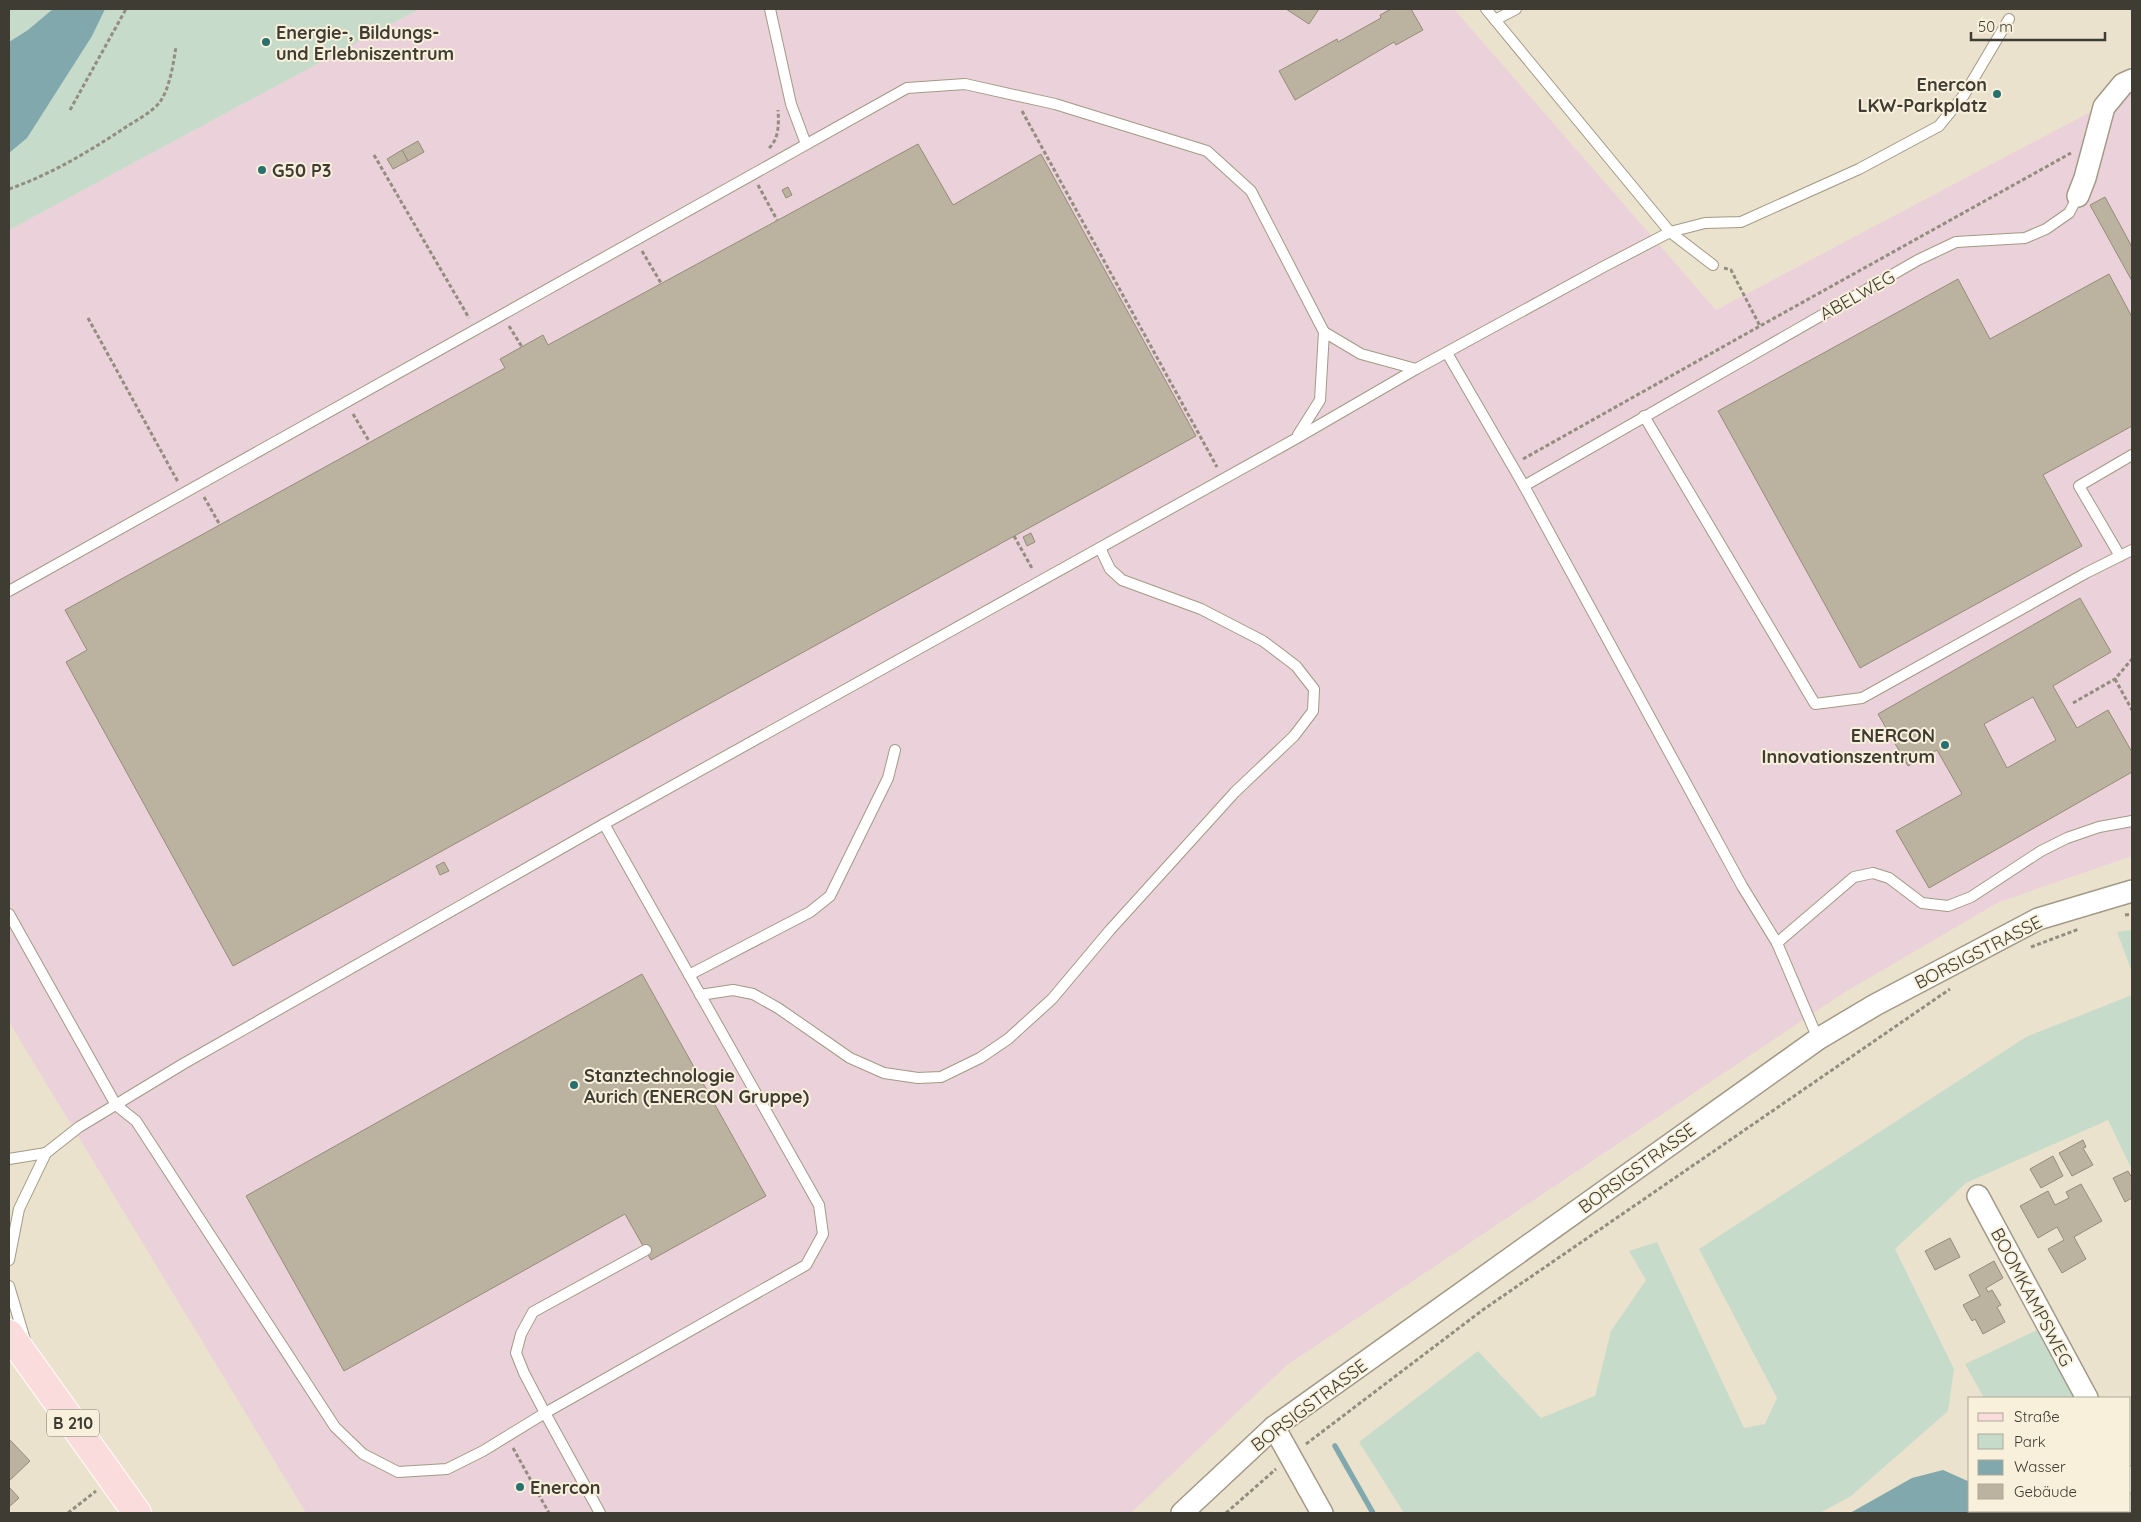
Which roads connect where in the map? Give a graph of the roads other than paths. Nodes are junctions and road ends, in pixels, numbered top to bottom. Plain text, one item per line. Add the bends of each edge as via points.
1 (770, 9) edge
2 (1486, 9) edge
3 (1516, 9) edge
4 (2009, 19) dead end
5 (1495, 20) junction
6 (2132, 80) edge
7 (806, 144) junction
8 (2078, 196) joint
9 (1670, 232) junction
10 (1713, 265) road end
11 (1324, 332) junction
12 (1447, 353) junction
13 (1416, 369) junction
14 (1644, 416) junction
15 (1297, 438) junction
16 (2132, 455) edge
17 (1524, 486) junction
18 (1100, 548) junction
19 (2132, 550) edge
20 (2120, 556) junction
21 (9, 590) edge
22 (895, 750) dead end
23 (2132, 821) edge
24 (604, 824) junction
25 (2132, 891) edge
26 (9, 914) edge
27 (1777, 943) junction
28 (689, 975) junction
29 (700, 995) junction
30 (1818, 1039) junction
31 (116, 1105) junction
32 (46, 1153) junction
33 (9, 1159) edge
34 (1978, 1196) dead end
35 (646, 1250) dead end
36 (9, 1260) edge
37 (9, 1286) edge
38 (9, 1334) edge
39 (48, 1388) junction
40 (2086, 1397) edge
41 (545, 1413) junction
42 (1274, 1427) junction
43 (136, 1513) edge
44 (600, 1513) edge
45 (1182, 1513) edge
46 (1322, 1513) edge

1 - 7 lane via 791,104
2 - 5 lane
3 - 5 lane
4 - 9 lane via 1964,95 1939,126 1859,169 1741,222 1705,223
5 - 9 lane
6 - 8 street, ABELWEG via 2123,84 2104,108
7 - 11 lane via 907,88 965,84 1055,104 1207,151 1251,191
7 - 21 lane
8 - 14 lane, ABELWEG via 2069,213 2046,229 2025,238 1956,242 1918,260
9 - 10 lane
9 - 12 lane
11 - 13 lane via 1361,354
11 - 15 lane via 1320,400
12 - 13 lane
12 - 17 lane
13 - 15 lane
14 - 17 lane, ABELWEG
14 - 20 lane via 1815,704 1862,698
15 - 18 lane
16 - 20 lane via 2079,486
17 - 27 lane via 1742,886
18 - 24 lane
18 - 29 lane via 1110,570 1122,580 1201,609 1263,641 1296,666 1314,689 1313,711 1294,736 1228,799 1052,999 1008,1039 980,1058 940,1077 918,1078 867,1066 753,994 733,990
19 - 20 lane
22 - 28 lane via 888,778 830,896 810,912
23 - 27 lane via 2099,827 2067,838 2041,851 1971,897 1948,906 1922,903 1889,878 1873,873 1854,877
24 - 28 lane
24 - 31 lane
25 - 30 street, BORSIGSTRASSE via 2038,919 1875,1004
26 - 31 lane
27 - 30 lane
28 - 29 lane
29 - 41 lane via 819,1205 823,1234 806,1265
30 - 42 street, BORSIGSTRASSE
31 - 32 lane via 79,1127
31 - 41 lane via 136,1121 335,1427 363,1454 398,1472 447,1470
32 - 33 lane
32 - 36 lane via 19,1209
34 - 40 street, BOOMKAMPSWEG
35 - 41 lane via 533,1312 521,1334 516,1353
37 - 39 lane via 25,1341
38 - 39 main road, B 210
39 - 43 main road, B 210
41 - 44 lane
42 - 45 street, BORSIGSTRASSE
42 - 46 street

